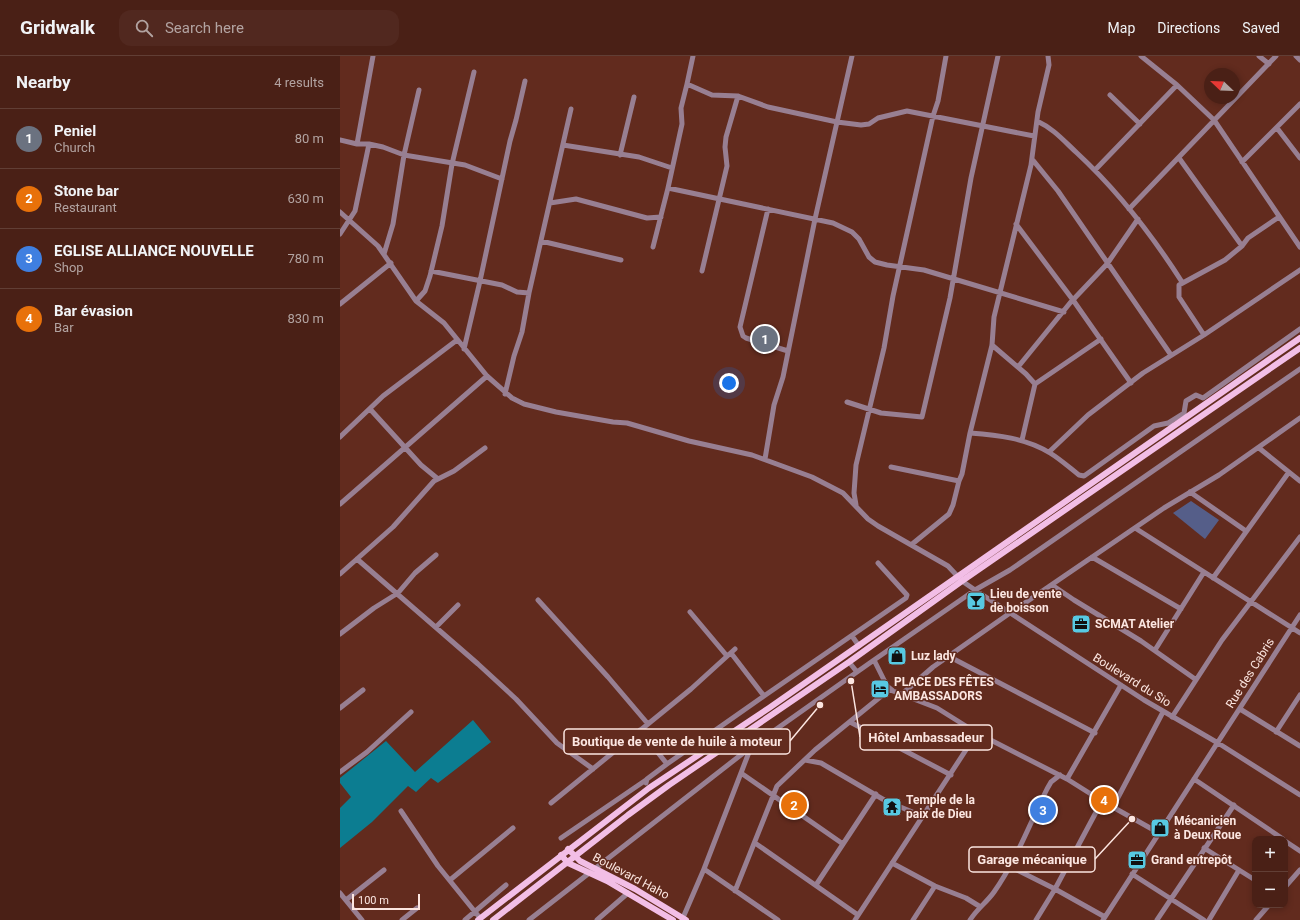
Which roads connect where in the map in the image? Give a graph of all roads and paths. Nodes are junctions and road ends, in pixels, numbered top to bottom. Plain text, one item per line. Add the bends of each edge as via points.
1 (373, 56) edge
2 (693, 56) edge
3 (852, 56) edge
4 (946, 56) edge
5 (998, 56) edge
6 (1048, 56) edge
7 (1141, 56) edge
8 (1260, 56) edge
9 (1276, 56) edge
10 (1296, 56) edge
11 (1300, 60) edge
12 (1269, 64) junction
13 (474, 72) dead end
14 (525, 81) dead end
15 (687, 84) junction
16 (1177, 85) junction
17 (419, 90) dead end
18 (1110, 95) dead end
19 (634, 96) dead end
20 (738, 96) junction
21 (1300, 104) edge
22 (571, 109) dead end
23 (933, 116) junction
24 (1214, 120) junction
25 (1037, 121) junction
26 (837, 122) junction
27 (1140, 124) junction
28 (984, 126) junction
29 (1277, 128) junction
30 (1034, 136) junction
31 (340, 140) edge
32 (357, 144) junction
33 (369, 144) junction
34 (563, 145) junction
35 (620, 154) junction
36 (404, 156) junction
37 (1179, 158) junction
38 (1300, 158) edge
39 (1032, 159) junction
40 (1242, 162) junction
41 (452, 164) junction
42 (672, 168) junction
43 (1095, 170) junction
44 (502, 179) junction
45 (668, 188) junction
46 (720, 199) junction
47 (550, 203) junction
48 (768, 209) junction
49 (1130, 209) junction
50 (340, 212) edge
51 (1279, 216) junction
52 (661, 217) junction
53 (815, 219) junction
54 (1138, 219) junction
55 (350, 221) junction
56 (1016, 224) junction
57 (340, 234) edge
58 (541, 241) junction
59 (1242, 246) junction
60 (653, 247) dead end
61 (1300, 247) edge
62 (384, 254) junction
63 (621, 260) dead end
64 (391, 263) junction
65 (1107, 264) junction
66 (901, 267) junction
67 (1300, 270) edge
68 (431, 271) junction
69 (702, 271) dead end
70 (954, 278) junction
71 (480, 282) junction
72 (1182, 282) junction
73 (1001, 292) junction
74 (529, 293) junction
75 (1073, 300) junction
76 (416, 301) junction
77 (340, 304) edge
78 (1064, 312) junction
79 (1300, 329) edge
80 (1204, 336) junction
81 (1300, 338) edge
82 (1101, 339) junction
83 (457, 340) junction
84 (992, 345) junction
85 (1300, 348) edge
86 (464, 349) junction
87 (788, 351) junction
88 (1171, 355) junction
89 (1018, 367) junction
90 (1300, 369) edge
91 (487, 376) junction
92 (1131, 383) junction
93 (1035, 384) junction
94 (506, 394) junction
95 (847, 402) dead end
96 (370, 409) junction
97 (869, 410) junction
98 (1300, 418) edge
99 (1171, 424) junction
100 (970, 433) junction
101 (340, 437) edge
102 (1022, 440) junction
103 (406, 447) junction
104 (485, 448) dead end
105 (1258, 448) junction
106 (1049, 452) junction
107 (765, 459) junction
108 (891, 467) dead end
109 (1289, 472) junction
110 (438, 480) junction
111 (959, 481) junction
112 (1300, 481) edge
113 (1190, 492) junction
114 (340, 504) edge
115 (856, 506) junction
116 (1136, 528) junction
117 (1246, 531) junction
118 (1300, 537) edge
119 (911, 545) junction
120 (436, 555) dead end
121 (1092, 557) junction
122 (357, 559) junction
123 (878, 563) dead end
124 (1204, 572) junction
125 (340, 574) edge
126 (957, 576) junction
127 (1213, 578) junction
128 (962, 581) junction
129 (1052, 585) junction
130 (975, 590) junction
131 (398, 593) junction
132 (538, 600) dead end
133 (1251, 602) junction
134 (458, 605) dead end
135 (1181, 609) junction
136 (690, 612) dead end
137 (1010, 613) junction
138 (1300, 615) edge
139 (436, 627) junction
140 (1291, 627) junction
141 (1300, 633) edge
142 (340, 634) edge
143 (852, 636) junction
144 (858, 646) junction
145 (1154, 650) junction
146 (731, 653) junction
147 (950, 657) junction
148 (874, 660) junction
149 (849, 662) junction
150 (856, 672) junction
151 (1195, 679) junction
152 (1121, 685) junction
153 (890, 689) junction
154 (362, 690) dead end
155 (902, 694) junction
156 (1300, 695) edge
157 (764, 696) junction
158 (340, 708) edge
159 (1240, 709) junction
160 (411, 712) dead end
161 (1163, 712) junction
162 (1172, 716) junction
163 (850, 722) junction
164 (648, 724) junction
165 (640, 730) junction
166 (1276, 732) junction
167 (977, 733) junction
168 (1095, 733) junction
169 (1218, 743) junction
170 (1300, 746) edge
171 (751, 747) junction
172 (805, 760) junction
173 (667, 764) junction
174 (593, 769) junction
175 (340, 772) edge
176 (741, 773) junction
177 (951, 775) junction
178 (1060, 775) junction
179 (1067, 778) junction
180 (1194, 779) junction
181 (646, 780) junction
182 (649, 788) junction
183 (773, 794) junction
184 (876, 794) junction
185 (1299, 794) edge
186 (1102, 801) junction
187 (550, 802) dead end
188 (1234, 805) junction
189 (1113, 807) junction
190 (401, 811) dead end
191 (922, 816) junction
192 (513, 828) dead end
193 (1159, 833) junction
194 (1278, 836) edge
195 (561, 838) dead end
196 (755, 843) junction
197 (1288, 843) edge
198 (843, 844) junction
199 (586, 848) junction
200 (1204, 848) junction
201 (568, 849) junction
202 (1300, 851) edge
203 (561, 855) junction
204 (575, 857) junction
205 (568, 863) junction
206 (585, 863) junction
207 (892, 863) junction
208 (577, 866) junction
209 (1009, 866) junction
210 (559, 869) junction
211 (704, 869) junction
212 (384, 870) dead end
213 (592, 870) junction
214 (1239, 870) junction
215 (1300, 870) edge
216 (1132, 874) junction
217 (1252, 878) edge
218 (450, 880) junction
219 (1288, 884) edge
220 (506, 885) dead end
221 (816, 885) junction
222 (935, 886) junction
223 (1056, 889) junction
224 (735, 891) junction
225 (340, 893) edge
226 (628, 893) junction
227 (1170, 899) junction
228 (346, 900) junction
229 (662, 904) junction
230 (980, 906) junction
231 (417, 908) dead end
232 (1266, 908) edge
233 (658, 911) junction
234 (475, 912) junction
235 (858, 915) junction
236 (479, 919) edge
237 (684, 919) edge
238 (1104, 919) edge
239 (362, 920) edge
240 (402, 920) edge
241 (465, 920) edge
242 (493, 920) edge
243 (529, 920) edge
244 (597, 920) edge
245 (673, 920) edge
246 (778, 920) edge
247 (855, 920) edge
248 (913, 920) edge
249 (970, 920) edge
250 (1036, 920) edge
251 (1157, 920) edge
252 (1204, 920) edge
253 (1209, 920) edge
254 (1256, 920) edge

1 - 32 street
2 - 15 street
3 - 26 street
4 - 23 street
5 - 28 street
6 - 25 street via 1049,65
7 - 16 street
8 - 12 street
9 - 12 street
10 - 11 street
12 - 24 street
13 - 41 street
14 - 44 street
15 - 20 street via 712,95
15 - 42 street via 682,124
16 - 24 street
16 - 27 street
17 - 36 street
18 - 27 street
19 - 35 street
20 - 26 street via 768,107
20 - 46 street via 726,137 727,166
21 - 29 street
22 - 34 street
23 - 26 street via 907,111 878,118 868,124
23 - 28 street
23 - 66 street
24 - 37 street
24 - 40 street
25 - 30 street
25 - 43 street via 1052,129
26 - 53 street
27 - 43 street
28 - 30 street
28 - 70 street via 957,251
29 - 38 street
29 - 40 street
30 - 39 street
31 - 32 street
32 - 33 street
33 - 36 street
33 - 55 street via 360,191
34 - 35 street
34 - 47 street
35 - 42 street via 639,157
36 - 41 street
36 - 62 street via 393,224
37 - 49 street
37 - 59 street
39 - 56 street
39 - 65 street via 1058,191
40 - 51 street
41 - 44 street via 469,166
41 - 68 street via 442,226
42 - 45 street
43 - 49 street
44 - 71 street
45 - 46 street
45 - 52 street
46 - 48 street
46 - 69 street
47 - 52 street via 576,199 647,218
47 - 58 street
48 - 53 street
48 - 87 street via 740,327 746,338
49 - 54 street
50 - 55 street, Boulevard du Sio
51 - 59 street via 1248,238
51 - 61 street
52 - 60 street
53 - 66 street via 833,223 852,232 875,262
53 - 87 street
54 - 65 street
54 - 72 street
55 - 57 street
55 - 62 street, Boulevard du Sio
56 - 73 street
56 - 75 street
58 - 63 street
58 - 74 street
59 - 72 street via 1225,260
62 - 64 street, Boulevard du Sio
64 - 76 street, Boulevard du Sio
64 - 77 street
65 - 75 street
65 - 88 street
66 - 70 street via 913,267
66 - 97 street
67 - 80 street
68 - 71 street
68 - 76 street via 425,291
70 - 73 street
70 - 97 street via 922,417
71 - 74 street via 502,284 518,292
71 - 86 street
72 - 80 street via 1178,289 1179,297
73 - 78 street
73 - 84 street via 994,317
74 - 94 street
75 - 78 street
75 - 82 street
76 - 83 street, Boulevard du Sio via 444,323
78 - 89 street
79 - 99 street via 1203,398 1196,395 1186,401 1184,414
80 - 88 street
81 - 99 main road
82 - 92 street
82 - 93 street
83 - 86 street, Boulevard du Sio
83 - 96 street via 383,396
84 - 89 street
84 - 100 street
85 - 128 main road
86 - 91 street, Boulevard du Sio
87 - 107 street via 774,405
88 - 92 street
89 - 93 street
90 - 130 street via 1016,565
91 - 94 street, Boulevard du Sio
91 - 103 street
92 - 106 street via 1088,416
93 - 102 street
94 - 107 street, Boulevard du Sio via 517,401 556,412 626,423
95 - 97 street
96 - 101 street
96 - 103 street
97 - 115 street via 855,471
98 - 105 street
99 - 106 street via 1154,426 1084,476 1079,475
99 - 126 main road
100 - 102 street
100 - 111 street
102 - 106 street
103 - 110 street
103 - 114 street
104 - 110 street
105 - 109 street
105 - 113 street
107 - 115 street, Boulevard du Sio via 835,488
108 - 111 street
109 - 112 street
109 - 117 street
110 - 122 street via 423,492 393,527
111 - 119 street via 949,514
113 - 116 street
113 - 117 street
115 - 119 street, Boulevard du Sio via 868,519
116 - 121 street
116 - 124 street
117 - 127 street
118 - 133 street
119 - 126 street, Boulevard du Sio via 948,566
120 - 131 street via 415,573
121 - 129 street
121 - 135 street
122 - 125 street
122 - 131 street
123 - 143 street via 907,597
124 - 127 street
124 - 135 street
126 - 128 street, Boulevard du Sio
126 - 144 main road
127 - 133 street
128 - 130 street, Boulevard du Sio
128 - 149 main road
129 - 137 street
129 - 145 street
130 - 137 street, Boulevard du Sio
130 - 148 street
131 - 139 street
131 - 142 street
132 - 164 street
133 - 140 street
133 - 151 street
134 - 139 street
135 - 145 street
136 - 146 street
137 - 147 street
137 - 152 street, Boulevard du Sio
138 - 140 street, Rue des Cabris
139 - 174 street via 516,699 557,743
140 - 141 street
140 - 159 street, Rue des Cabris
143 - 144 street
143 - 157 street
144 - 182 main road
145 - 151 street
146 - 157 street
146 - 164 street
147 - 155 street
147 - 168 street
148 - 150 street
148 - 153 street
149 - 150 street
149 - 199 main road via 669,785
150 - 171 street
151 - 162 street
152 - 161 street, Boulevard du Sio
152 - 168 street
153 - 155 street
153 - 163 street
154 - 158 street
155 - 167 street via 937,708
156 - 166 street
157 - 173 street
159 - 166 street
159 - 169 street, Rue des Cabris
160 - 175 street
161 - 162 street, Boulevard du Sio
161 - 189 street
162 - 169 street, Boulevard du Sio
163 - 172 street
163 - 177 street
164 - 165 street
165 - 173 street
165 - 174 street
166 - 170 street
167 - 177 street
167 - 178 street
168 - 179 street
169 - 180 street, Rue des Cabris
169 - 185 street, Boulevard du Sio
171 - 176 street
171 - 213 street
172 - 183 street via 782,780
172 - 184 street via 821,763
173 - 181 street
174 - 187 street
176 - 183 street
176 - 211 street
177 - 191 street
178 - 179 street
178 - 209 street via 1047,789
179 - 186 street
180 - 188 street
180 - 193 street, Rue des Cabris
181 - 182 street
181 - 195 street
182 - 201 main road
183 - 196 street
183 - 198 street
184 - 191 street
184 - 198 street
186 - 189 street
186 - 223 street
188 - 194 street
188 - 200 street
189 - 193 street
190 - 218 street
191 - 207 street
192 - 218 street
193 - 216 street, Rue des Cabris
196 - 221 street
196 - 224 street
197 - 202 street
198 - 221 street
199 - 204 main road
199 - 206 main road
200 - 214 street
200 - 227 street
201 - 203 main road
201 - 204 main road, Boulevard Haho
203 - 205 main road
203 - 236 main road
204 - 205 main road
204 - 206 main road, Boulevard Haho
205 - 208 main road, Boulevard Haho
205 - 210 main road
206 - 213 main road, Boulevard Haho
207 - 222 street
207 - 235 street
208 - 210 main road
208 - 213 main road, Boulevard Haho
209 - 223 street
209 - 230 street via 994,892
210 - 242 main road
211 - 224 street
211 - 237 street
212 - 228 street
213 - 226 main road, Boulevard Haho
213 - 229 main road, Boulevard Haho
213 - 243 street
214 - 217 street
214 - 253 street
215 - 219 street
216 - 227 street
216 - 238 street, Rue des Cabris
218 - 234 street
220 - 234 street
221 - 235 street
222 - 230 street
222 - 248 street
223 - 238 street
223 - 250 street
224 - 246 street
225 - 228 street
226 - 233 main road, Boulevard Haho
226 - 244 street
227 - 251 street
227 - 252 street
228 - 239 street
229 - 233 main road
229 - 237 main road, Boulevard Haho
230 - 249 street
231 - 240 street
232 - 254 street
233 - 245 main road, Boulevard Haho
234 - 236 street
234 - 241 street
235 - 247 street

